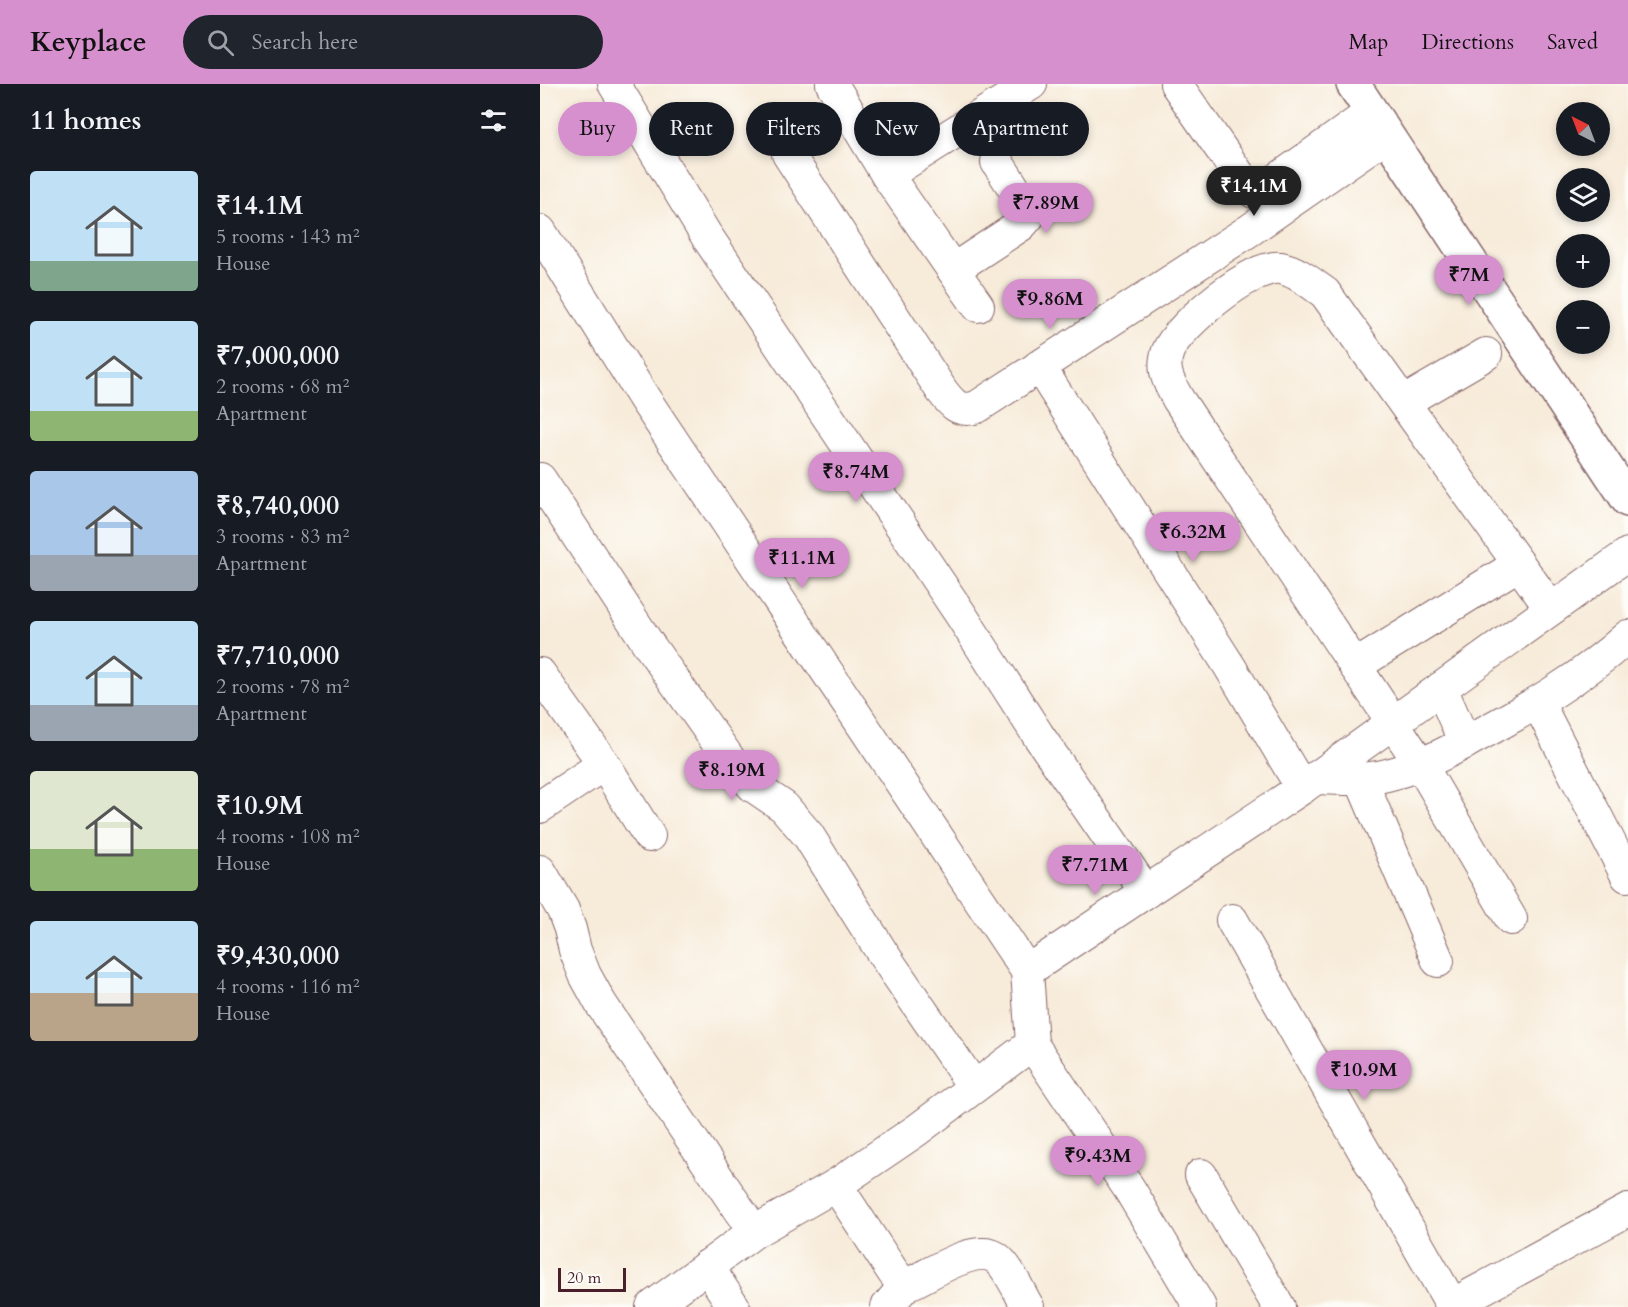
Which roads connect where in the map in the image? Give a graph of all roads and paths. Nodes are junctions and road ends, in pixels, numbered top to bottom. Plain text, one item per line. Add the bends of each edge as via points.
1 (614, 84) edge
2 (832, 84) edge
3 (1031, 84) edge
4 (1176, 84) edge
5 (1353, 84) edge
6 (1379, 124) junction
7 (789, 156) edge
8 (997, 162) dead end
9 (887, 175) junction
10 (540, 231) edge
11 (954, 269) junction
12 (978, 306) dead end
13 (1486, 354) dead end
14 (1039, 366) junction
15 (1404, 402) junction
16 (540, 479) edge
17 (1628, 500) edge
18 (1628, 554) edge
19 (1519, 564) junction
20 (1551, 609) junction
21 (1628, 636) edge
22 (1355, 666) junction
23 (540, 674) edge
24 (1441, 688) junction
25 (1538, 703) junction
26 (1392, 722) junction
27 (1465, 743) junction
28 (604, 764) junction
29 (1421, 765) junction
30 (1361, 780) junction
31 (1308, 783) junction
32 (540, 807) edge
33 (650, 836) dead end
34 (540, 871) edge
35 (1627, 876) edge
36 (1146, 892) junction
37 (1511, 919) dead end
38 (1232, 920) dead end
39 (1438, 961) dead end
40 (1027, 971) junction
41 (1032, 1044) junction
42 (975, 1087) junction
43 (1201, 1175) dead end
44 (836, 1185) junction
45 (1628, 1210) edge
46 (754, 1232) junction
47 (707, 1266) junction
48 (907, 1283) junction
49 (1453, 1306) edge
50 (652, 1307) edge
51 (734, 1307) edge
52 (887, 1307) edge
53 (1028, 1307) edge
54 (1200, 1307) edge
55 (1279, 1307) edge

1 - 36 street via 706,235
2 - 9 street
3 - 9 street
4 - 6 street via 1254,192
5 - 6 main road
6 - 14 street via 1250,230
6 - 17 main road
7 - 14 street via 955,407 977,407
8 - 11 street via 1028,210 1028,217
9 - 11 street
10 - 40 street via 644,398
11 - 12 street
13 - 15 street
14 - 31 street
15 - 19 street
15 - 22 street via 1325,293 1281,268 1255,273 1238,284 1178,334 1168,351 1165,367 1178,399
16 - 42 street via 732,764 753,786 784,807 808,835 883,954
18 - 20 street
19 - 20 street
19 - 22 street
20 - 24 street
21 - 25 street
22 - 26 street
23 - 28 street
24 - 26 street
24 - 27 street
25 - 27 street
25 - 35 street
26 - 29 street
26 - 31 street
27 - 29 street
28 - 32 street
28 - 33 street
29 - 30 street
29 - 37 street
30 - 31 street
30 - 39 street
31 - 36 street
34 - 46 street via 563,910 574,950 601,1004
36 - 40 street
38 - 49 street
40 - 41 street
41 - 42 street
41 - 54 street via 1130,1190
42 - 44 street
43 - 55 street
44 - 46 street
44 - 48 street via 898,1280
45 - 49 street
46 - 47 street
47 - 50 street
47 - 51 street
48 - 52 street
48 - 53 street via 973,1253 984,1253 1004,1266

